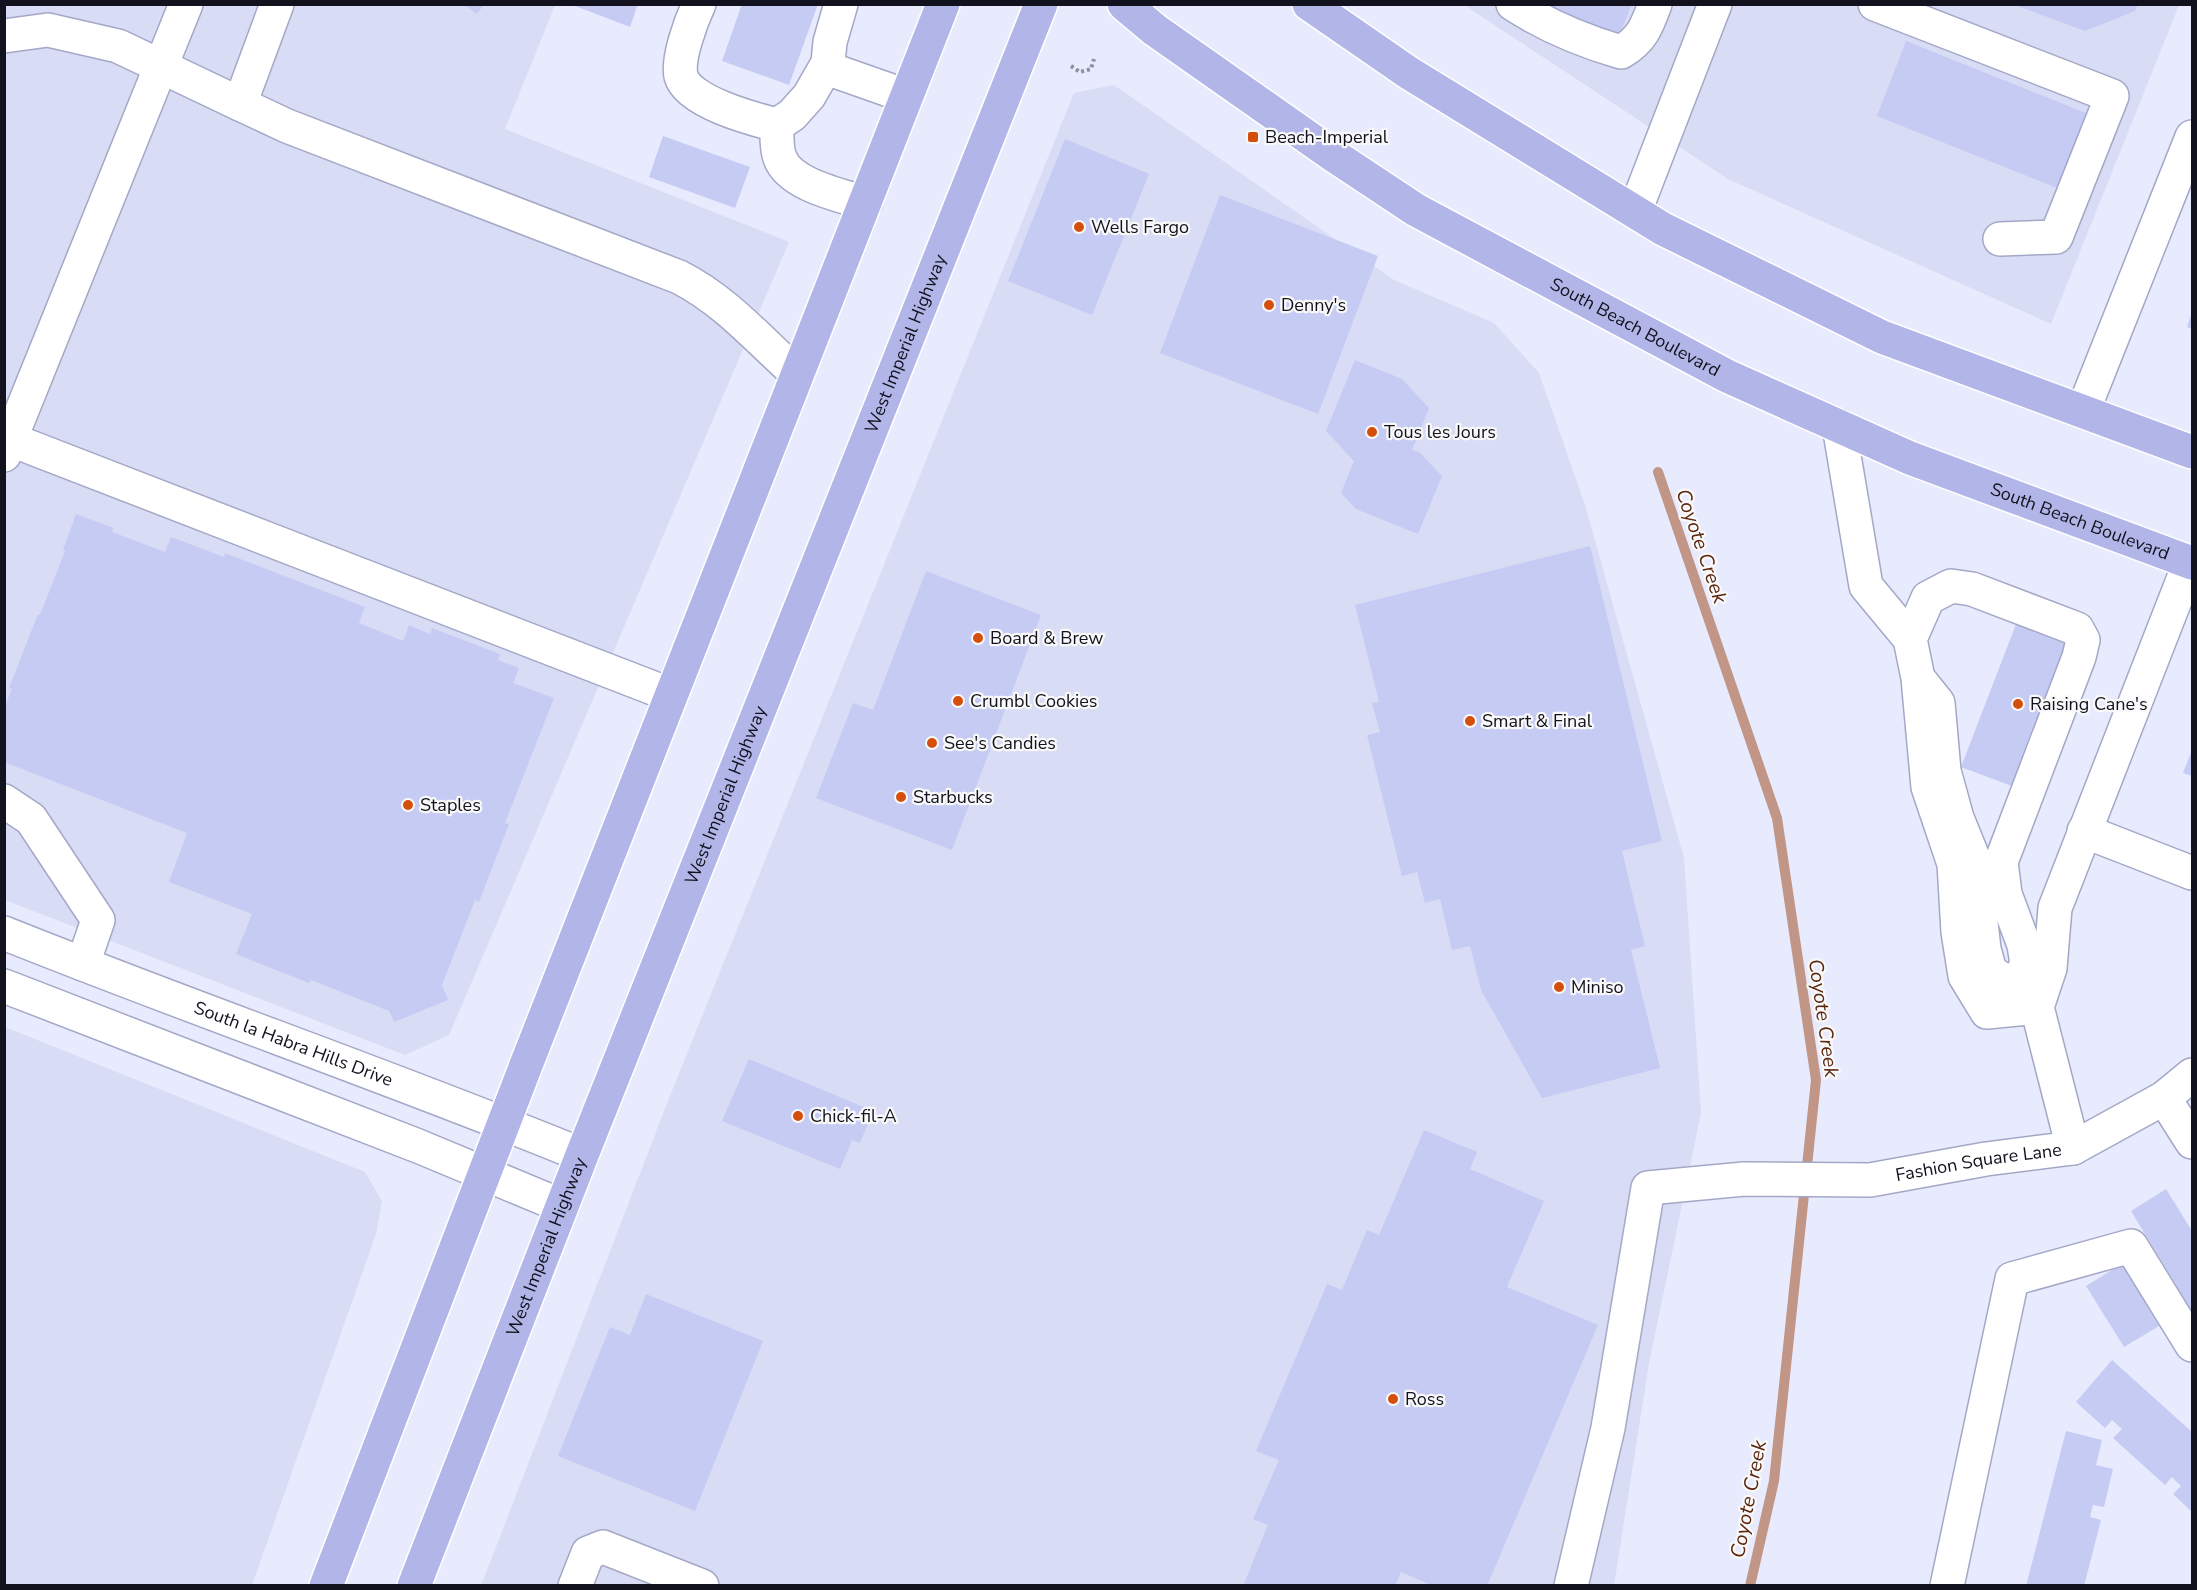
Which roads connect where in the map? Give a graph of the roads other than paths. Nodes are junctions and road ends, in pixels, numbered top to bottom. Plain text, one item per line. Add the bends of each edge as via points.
1 (186, 4) edge
2 (277, 4) edge
3 (699, 4) edge
4 (841, 4) edge
5 (943, 4) edge
6 (1041, 4) edge
7 (1124, 4) edge
8 (1309, 4) edge
9 (1513, 4) edge
10 (1655, 4) edge
11 (1715, 4) edge
12 (1875, 4) edge
13 (4, 36) edge
14 (828, 63) junction
15 (162, 67) junction
16 (906, 96) junction
17 (240, 104) junction
18 (777, 125) junction
19 (2193, 137) edge
20 (2186, 169) edge
21 (865, 203) junction
22 (1635, 212) junction
23 (2000, 239) dead end
24 (797, 374) junction
25 (2083, 411) junction
26 (1839, 426) junction
27 (7, 444) edge
28 (2193, 452) edge
29 (2191, 563) edge
30 (1910, 639) junction
31 (1918, 678) junction
32 (671, 695) junction
33 (4, 801) edge
34 (2084, 831) junction
35 (2193, 873) edge
36 (4, 933) edge
37 (82, 964) junction
38 (4, 986) edge
39 (2037, 1007) junction
40 (2193, 1075) edge
41 (2164, 1098) junction
42 (505, 1124) junction
43 (2193, 1142) edge
44 (2073, 1148) junction
45 (582, 1155) junction
46 (484, 1174) junction
47 (562, 1206) junction
48 (2193, 1345) edge
49 (326, 1586) edge
50 (414, 1586) edge
51 (576, 1586) edge
52 (702, 1586) edge
53 (1571, 1586) edge
54 (1947, 1586) edge

1 - 15 street
2 - 17 street
3 - 18 street via 680,61 687,87 710,102
4 - 14 street
5 - 16 main road
6 - 45 main road, West Imperial Highway
7 - 26 main road, South Beach Boulevard via 1155,30 1416,210 1727,376
8 - 22 main road via 1408,73
9 - 10 street via 1591,43 1621,52 1635,44
11 - 22 street
12 - 23 street via 2112,96 2056,237
13 - 15 street via 48,30 118,46
14 - 16 street via 832,70
14 - 18 street via 809,96
15 - 17 street
15 - 27 street
16 - 21 main road
17 - 24 street via 287,126 679,277 735,313
18 - 21 street via 779,156 792,175
19 - 20 street
20 - 25 street
21 - 24 main road
22 - 25 main road via 1882,337
24 - 32 main road
25 - 28 main road
26 - 29 main road, South Beach Boulevard via 1910,458
26 - 30 street via 1866,586
27 - 32 street
29 - 34 street
30 - 31 street
30 - 31 street via 1928,598 1951,586 1972,589 2077,629 2083,640 2001,862 2005,894 2027,964 2020,976 2006,982 1990,971 1974,860 1944,771 1938,703
31 - 39 street via 1928,787 1954,864 1965,976 1987,1012
32 - 42 main road
33 - 37 street via 31,819 98,920
34 - 35 street
34 - 39 street via 2055,908 2050,968
36 - 37 street, South la Habra Hills Drive
37 - 42 street, South la Habra Hills Drive
38 - 46 street
39 - 44 street
40 - 41 street, Fashion Square Lane
41 - 43 street
41 - 44 street, Fashion Square Lane
42 - 45 street, South la Habra Hills Drive
42 - 46 main road
44 - 53 street, Fashion Square Lane via 1870,1180 1744,1179 1648,1188 1608,1428
45 - 47 main road, West Imperial Highway
46 - 47 street
46 - 49 main road
47 - 50 main road, West Imperial Highway
48 - 54 street via 2131,1246 2012,1279
51 - 52 street via 588,1553 603,1547

